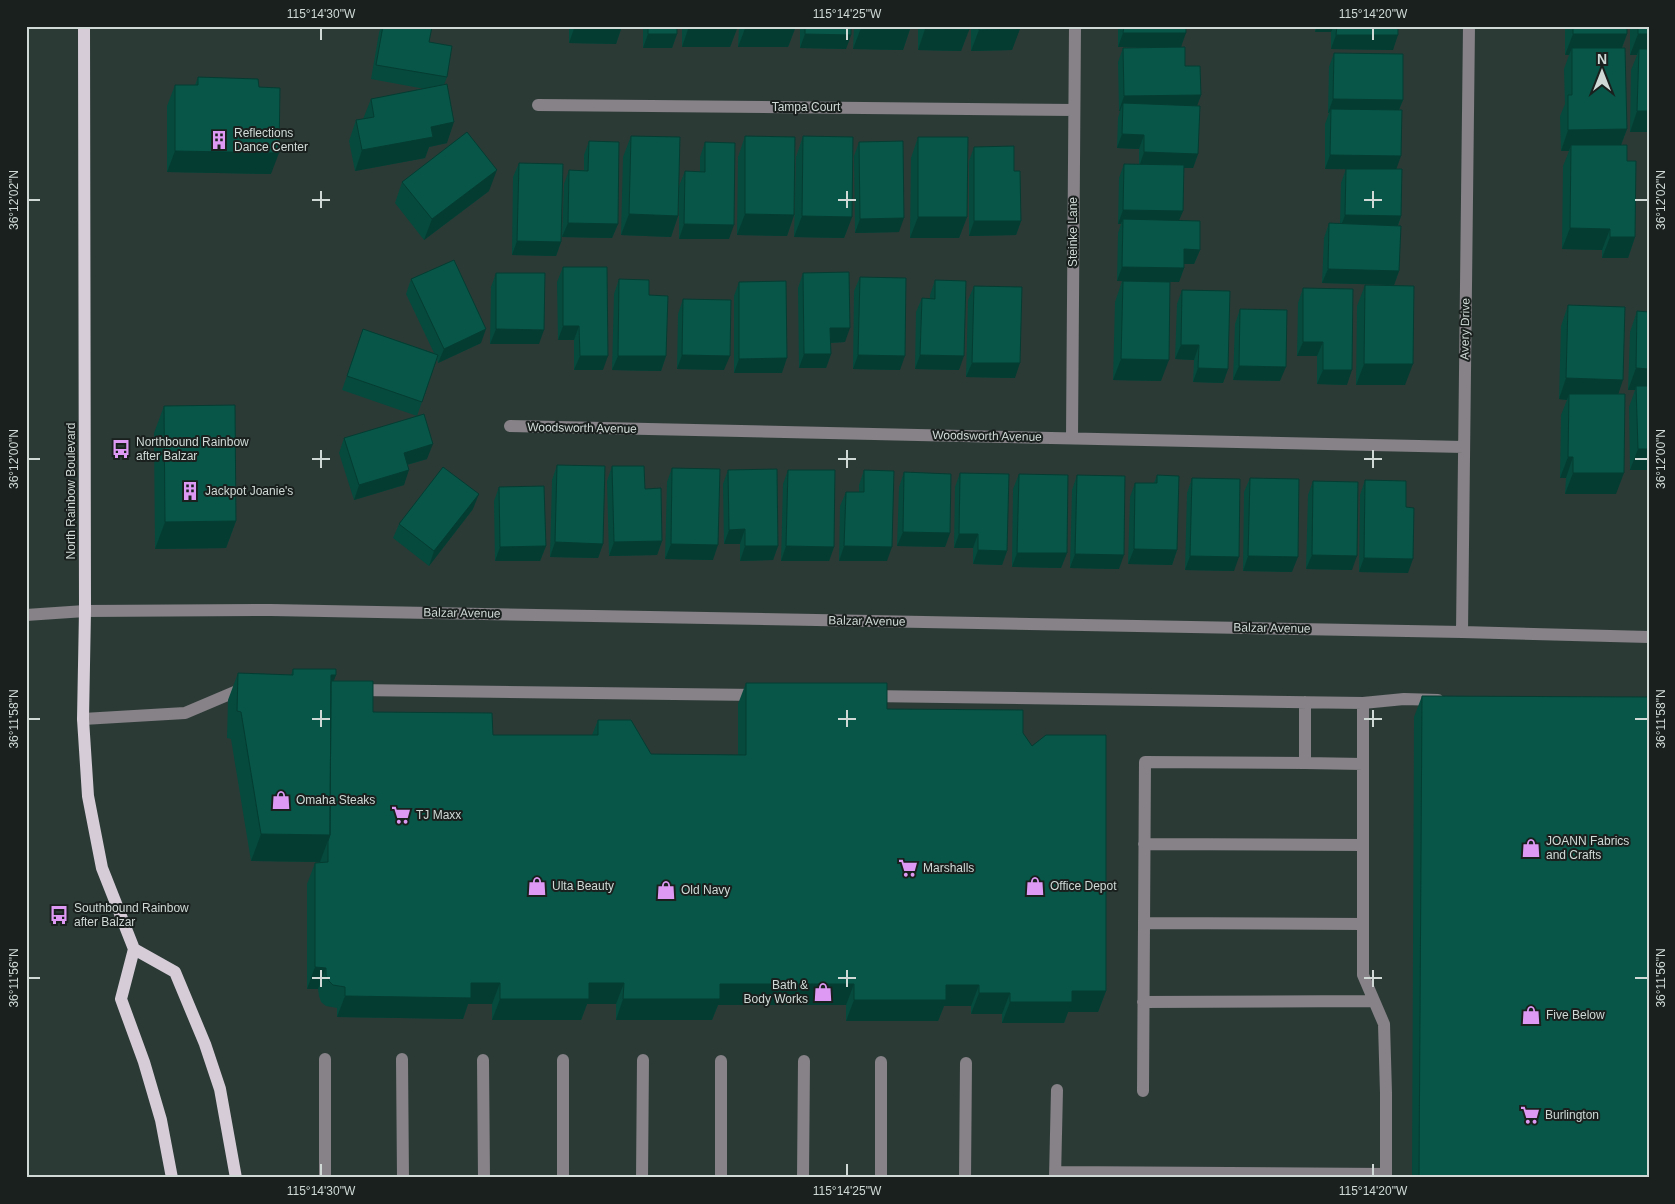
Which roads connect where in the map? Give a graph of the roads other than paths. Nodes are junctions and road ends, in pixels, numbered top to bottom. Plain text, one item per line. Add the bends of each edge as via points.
1 (84, 26) edge
2 (1075, 26) edge
3 (1469, 26) edge
4 (538, 105) dead end
5 (1074, 110) junction
6 (510, 426) dead end
7 (1072, 438) junction
8 (1464, 446) junction
9 (85, 610) junction
10 (26, 615) edge
11 (1462, 632) junction
12 (1649, 637) edge
13 (253, 688) edge
14 (343, 689) edge
15 (769, 695) edge
16 (858, 696) edge
17 (1453, 700) edge
18 (1305, 702) junction
19 (1363, 703) junction
20 (83, 719) junction
21 (1305, 763) junction
22 (1363, 764) junction
23 (1144, 844) junction
24 (1363, 845) junction
25 (1144, 923) junction
26 (1363, 924) junction
27 (134, 949) junction
28 (1374, 1001) junction
29 (1143, 1002) junction
30 (325, 1059) dead end
31 (402, 1059) dead end
32 (483, 1060) dead end
33 (564, 1060) dead end
34 (643, 1060) dead end
35 (721, 1061) dead end
36 (804, 1061) dead end
37 (881, 1062) dead end
38 (966, 1063) dead end
39 (1057, 1090) dead end
40 (1142, 1091) dead end
41 (1055, 1175) edge
42 (1386, 1176) edge
43 (172, 1178) edge
44 (236, 1178) edge
45 (325, 1178) edge
46 (403, 1178) edge
47 (484, 1178) edge
48 (563, 1178) edge
49 (642, 1178) edge
50 (721, 1178) edge
51 (803, 1178) edge
52 (880, 1178) edge
53 (965, 1178) edge

1 - 9 main road, North Rainbow Boulevard
2 - 5 street, Steinke Lane
3 - 8 street, Avery Drive
4 - 5 street, Tampa Court
5 - 7 street, Steinke Lane
6 - 7 street, Woodsworth Avenue
7 - 8 street, Woodsworth Avenue
8 - 11 street, Avery Drive
9 - 10 street, Balzar Avenue
9 - 11 street, Balzar Avenue via 281,610
9 - 20 main road, North Rainbow Boulevard
11 - 12 street, Balzar Avenue
13 - 20 street via 243,688 186,713
14 - 15 street
16 - 18 street
17 - 19 street via 1404,699
18 - 19 street
18 - 21 street
19 - 22 street
20 - 27 main road, North Rainbow Boulevard via 88,796 102,868
21 - 22 street
21 - 23 street via 1145,762
22 - 24 street
23 - 24 street
23 - 25 street
24 - 26 street
25 - 26 street
25 - 29 street
26 - 28 street via 1363,976
27 - 43 main road via 121,999 161,1120
27 - 44 main road via 175,972 220,1089
28 - 29 street
28 - 42 street via 1384,1024
29 - 40 street
30 - 45 street
31 - 46 street
32 - 47 street
33 - 48 street
34 - 49 street
35 - 50 street
36 - 51 street
37 - 52 street
38 - 53 street
39 - 41 street
41 - 42 street

